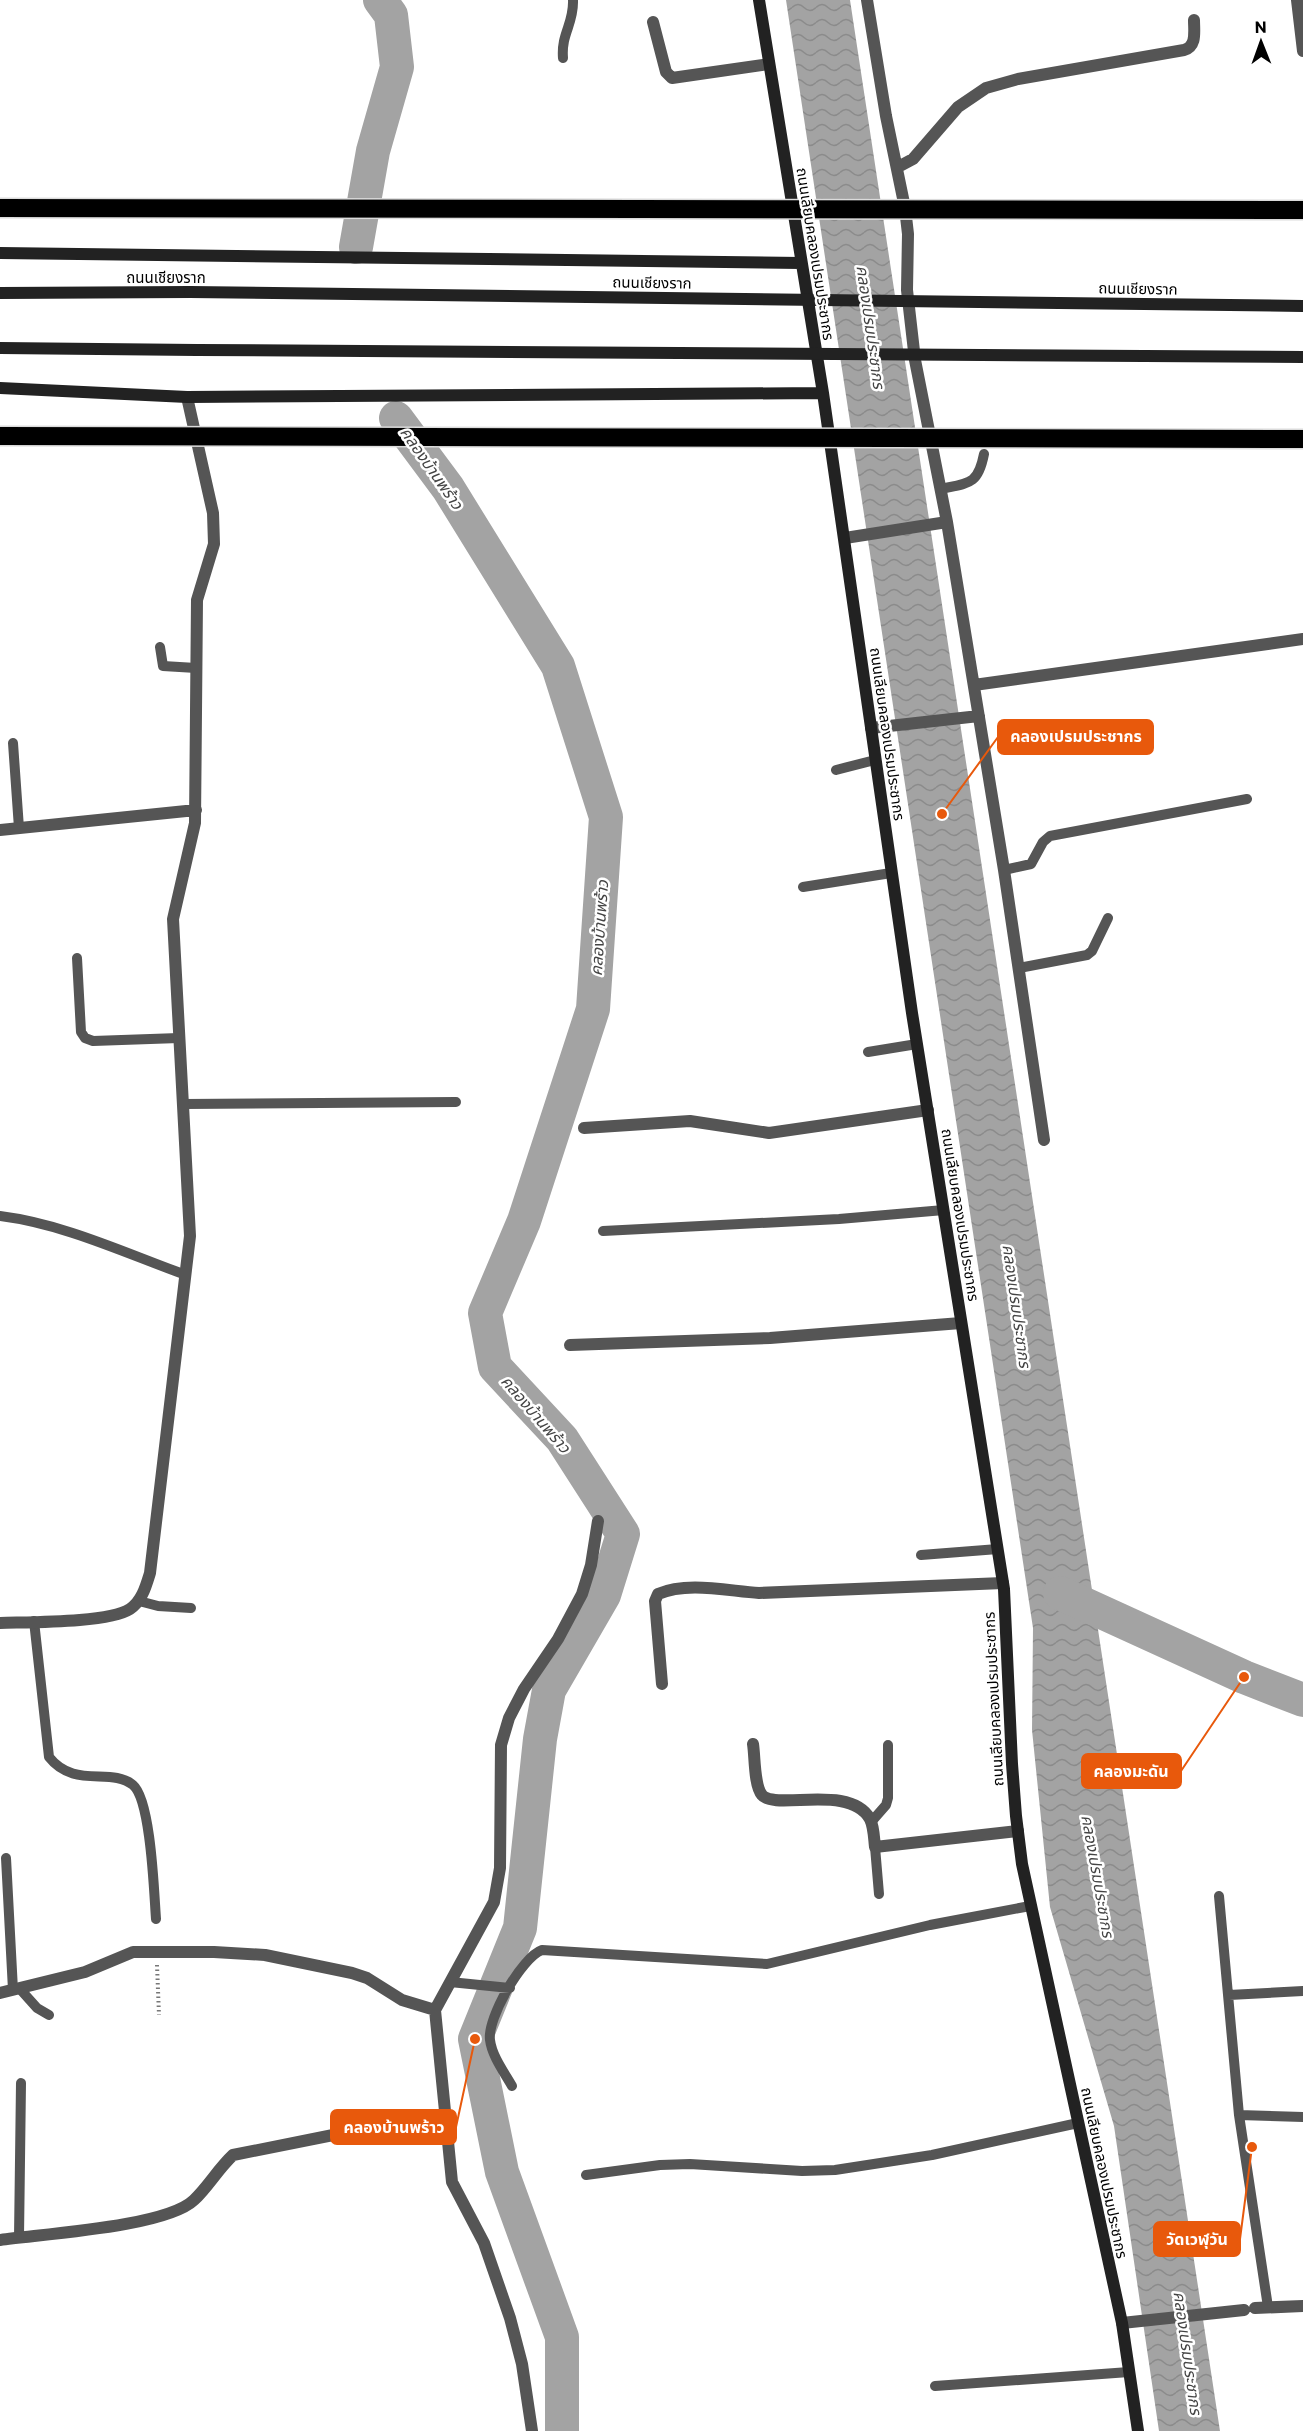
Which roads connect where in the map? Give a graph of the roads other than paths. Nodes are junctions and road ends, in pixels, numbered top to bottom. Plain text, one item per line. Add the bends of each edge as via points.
1 (573, 0) edge
2 (759, 0) edge
3 (867, 0) edge
4 (1297, 0) edge
5 (1194, 20) dead end
6 (653, 22) dead end
7 (1303, 51) edge
8 (563, 58) dead end
9 (769, 64) junction
10 (898, 167) junction
11 (0, 208) edge
12 (1303, 210) edge
13 (0, 253) edge
14 (801, 263) junction
15 (0, 292) edge
16 (1303, 306) edge
17 (0, 348) edge
18 (1303, 357) edge
19 (0, 388) edge
20 (823, 393) junction
21 (187, 397) junction
22 (0, 436) edge
23 (1303, 439) edge
24 (984, 454) dead end
25 (940, 489) junction
26 (941, 522) junction
27 (844, 538) junction
28 (1303, 639) edge
29 (160, 647) dead end
30 (196, 668) junction
31 (974, 685) junction
32 (974, 718) junction
33 (871, 728) junction
34 (13, 742) dead end
35 (875, 760) junction
36 (836, 770) dead end
37 (1247, 799) dead end
38 (196, 810) junction
39 (19, 828) junction
40 (0, 830) edge
41 (1004, 870) junction
42 (891, 873) junction
43 (803, 887) dead end
44 (1108, 918) dead end
45 (77, 957) dead end
46 (1019, 968) junction
47 (179, 1038) junction
48 (917, 1044) junction
49 (868, 1052) dead end
50 (456, 1102) dead end
51 (184, 1104) junction
52 (928, 1110) junction
53 (584, 1128) dead end
54 (1044, 1140) dead end
55 (944, 1210) junction
56 (0, 1216) edge
57 (603, 1231) dead end
58 (186, 1275) junction
59 (961, 1323) junction
60 (570, 1345) dead end
61 (598, 1521) dead end
62 (998, 1549) junction
63 (921, 1555) dead end
64 (1003, 1583) junction
65 (139, 1601) junction
66 (191, 1608) dead end
67 (34, 1621) junction
68 (0, 1623) edge
69 (662, 1684) dead end
70 (753, 1744) dead end
71 (888, 1745) dead end
72 (872, 1821) junction
73 (1018, 1831) junction
74 (875, 1847) junction
75 (6, 1858) dead end
76 (879, 1894) dead end
77 (1219, 1896) dead end
78 (1030, 1906) junction
79 (156, 1919) dead end
80 (452, 1982) junction
81 (508, 1987) junction
82 (19, 1991) junction
83 (1303, 1991) edge
84 (0, 1993) edge
85 (1229, 1995) junction
86 (435, 2010) junction
87 (49, 2015) dead end
88 (21, 2083) dead end
89 (512, 2086) dead end
90 (1239, 2115) junction
91 (1303, 2117) edge
92 (1078, 2123) junction
93 (358, 2130) dead end
94 (586, 2175) dead end
95 (19, 2237) junction
96 (0, 2240) edge
97 (1303, 2306) edge
98 (1250, 2309) junction
99 (1122, 2322) junction
100 (1129, 2372) junction
101 (935, 2386) dead end
102 (532, 2431) edge
103 (1138, 2431) edge

1 - 8 lane via 562,45
2 - 9 main road, ถนนเลียบคลองเปรมประชากร
3 - 10 street
4 - 7 street
5 - 10 street via 1193,44 1184,50 986,88 958,107 913,159
6 - 9 street via 666,72 672,78
9 - 14 main road, ถนนเลียบคลองเปรมประชากร
10 - 25 street via 906,217 907,290 915,360
11 - 12 highway, bridge
13 - 14 main road
14 - 20 main road, ถนนเลียบคลองเปรมประชากร
15 - 16 main road, ถนนเชียงราก, bridge
17 - 18 main road, bridge
19 - 21 main road
20 - 21 main road
20 - 27 main road, ถนนเลียบคลองเปรมประชากร
21 - 30 street via 215,531 197,600
22 - 23 highway, bridge
24 - 25 lane via 976,479
25 - 26 street
26 - 27 street
26 - 31 street
27 - 33 main road, ถนนเลียบคลองเปรมประชากร
28 - 31 street
29 - 30 lane via 163,666
30 - 38 street
31 - 32 street
32 - 33 street
32 - 41 street
33 - 35 main road, ถนนเลียบคลองเปรมประชากร
34 - 39 lane
35 - 36 lane
35 - 42 main road, ถนนเลียบคลองเปรมประชากร
37 - 41 lane via 1050,836 1042,842 1030,864
38 - 39 street
38 - 47 street via 173,919
39 - 40 street
41 - 46 street
42 - 43 lane
42 - 48 main road, ถนนเลียบคลองเปรมประชากร
44 - 46 lane via 1087,955
45 - 47 lane via 81,1032 85,1038
46 - 54 street
47 - 51 street
48 - 49 lane
48 - 52 main road, ถนนเลียบคลองเปรมประชากร
50 - 51 lane
51 - 58 street via 190,1236
52 - 53 street via 769,1133 690,1121
52 - 55 main road, ถนนเลียบคลองเปรมประชากร
55 - 57 lane
55 - 59 main road, ถนนเลียบคลองเปรมประชากร
56 - 58 lane via 63,1229
58 - 65 street via 150,1573
59 - 60 street via 770,1338
59 - 62 main road, ถนนเลียบคลองเปรมประชากร
61 - 80 street via 582,1594 558,1640 524,1689 506,1727 501,1745 501,1848 494,1902
62 - 63 lane
62 - 64 main road, ถนนเลียบคลองเปรมประชากร
64 - 69 street via 759,1593 722,1588 667,1590 658,1594 655,1601
64 - 73 main road, ถนนเลียบคลองเปรมประชากร
65 - 66 lane
65 - 67 street via 129,1610 105,1617
67 - 68 street
67 - 79 lane via 49,1756 57,1767 73,1774 126,1780 135,1786 149,1834
70 - 72 street via 758,1788 765,1797 846,1802 857,1805
71 - 72 lane via 888,1798
72 - 74 street
73 - 74 street
73 - 78 main road, ถนนเลียบคลองเปรมประชากร
74 - 76 lane
75 - 82 lane
77 - 85 lane
78 - 81 lane via 766,1964 542,1950 534,1953
78 - 92 main road, ถนนเลียบคลองเปรมประชากร
80 - 81 lane
80 - 86 street
81 - 89 lane via 490,2029 490,2041
82 - 84 street
82 - 86 street via 85,1972 133,1952 250,1954 352,1973 368,1978 402,2000
82 - 87 lane
83 - 85 lane
85 - 90 lane
86 - 102 street via 452,2182 484,2243 510,2318
88 - 95 lane
90 - 91 lane
90 - 98 lane
92 - 94 lane via 932,2155 835,2170 802,2172 680,2164
92 - 99 main road, ถนนเลียบคลองเปรมประชากร
93 - 95 street via 233,2155 193,2201 144,2222
95 - 96 street
97 - 98 street
98 - 99 street
99 - 100 main road, ถนนเลียบคลองเปรมประชากร
100 - 101 lane
100 - 103 main road, ถนนเลียบคลองเปรมประชากร

